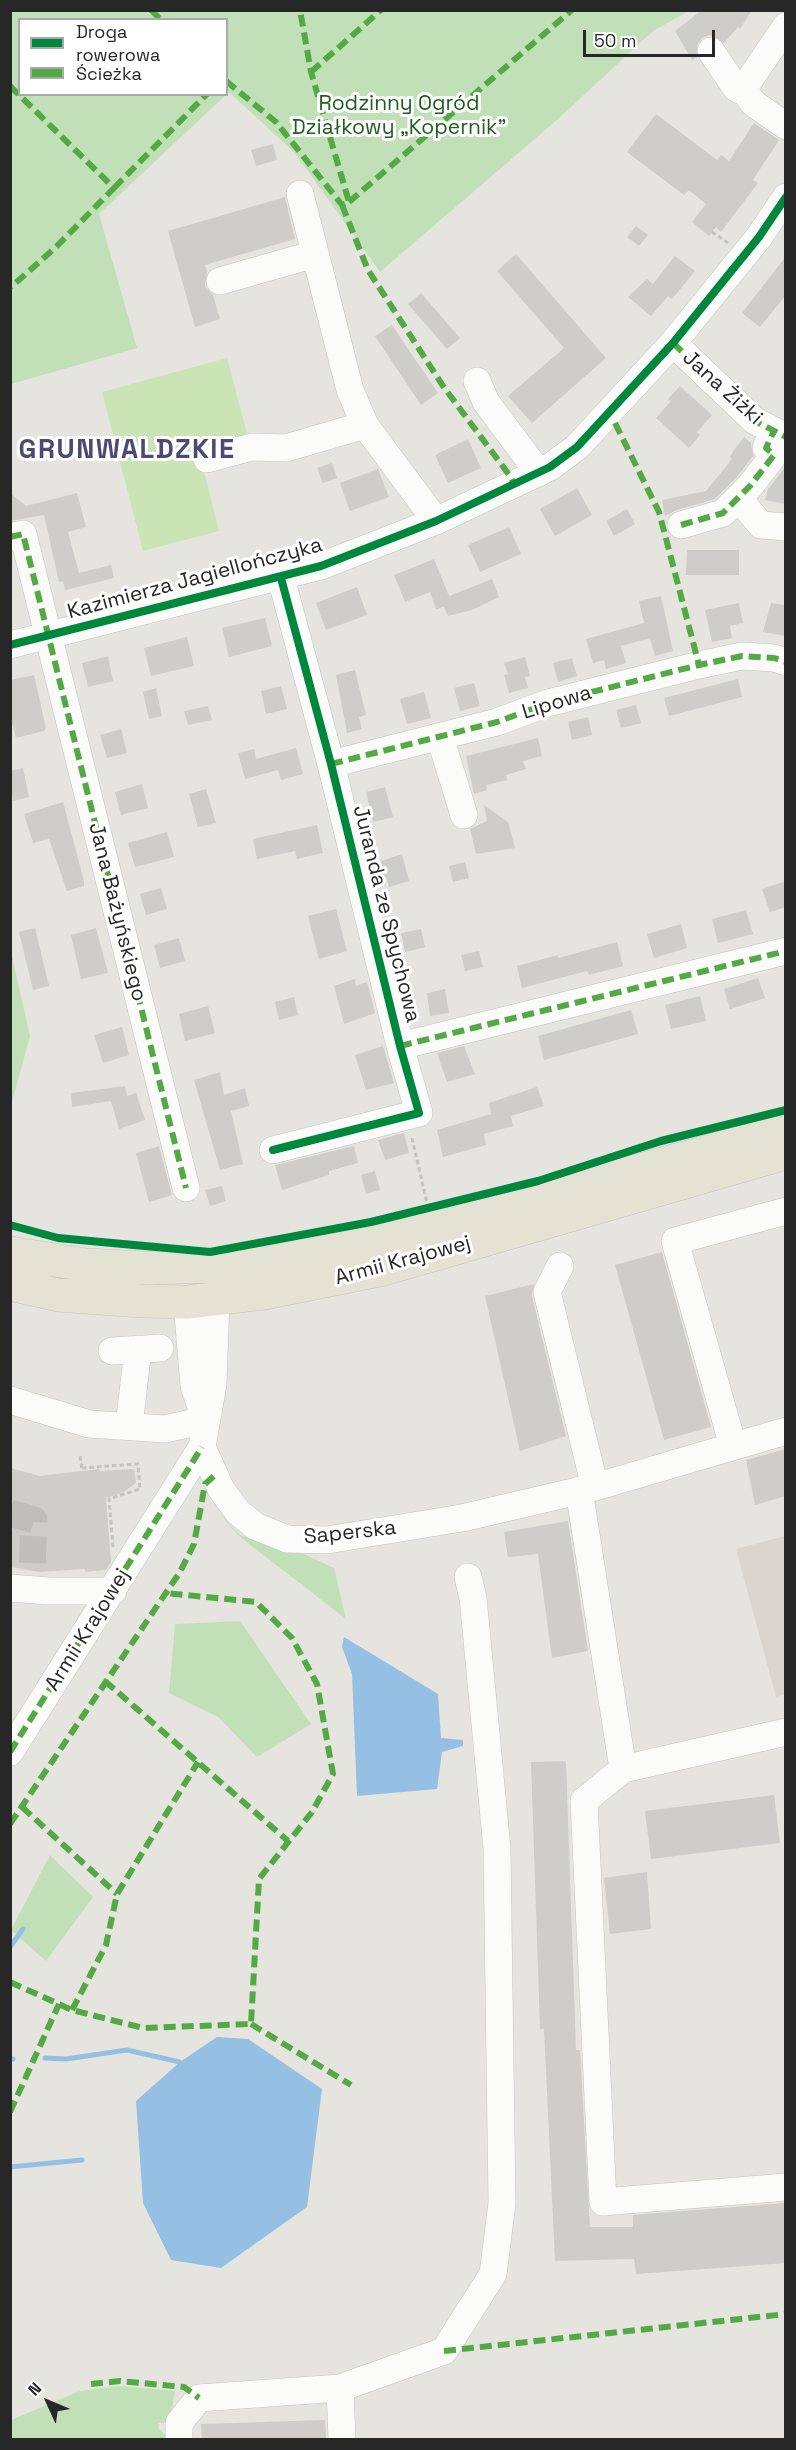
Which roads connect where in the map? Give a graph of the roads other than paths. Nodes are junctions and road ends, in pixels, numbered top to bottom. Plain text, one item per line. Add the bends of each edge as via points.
1 (786, 26) edge
2 (711, 51) dead end
3 (746, 93) junction
4 (786, 126) edge
5 (300, 194) dead end
6 (786, 197) edge
7 (315, 254) junction
8 (220, 281) dead end
9 (673, 343) junction
10 (477, 381) dead end
11 (364, 425) junction
12 (779, 435) edge
13 (207, 459) dead end
14 (539, 473) junction
15 (738, 498) junction
16 (436, 522) junction
17 (681, 525) dead end
18 (786, 527) edge
19 (10, 537) edge
20 (281, 578) junction
21 (48, 636) junction
22 (10, 645) edge
23 (786, 662) edge
24 (440, 737) junction
25 (331, 764) junction
26 (464, 815) dead end
27 (786, 951) edge
28 (400, 1046) junction
29 (786, 1130) edge
30 (273, 1149) dead end
31 (786, 1153) edge
32 (186, 1188) dead end
33 (786, 1211) edge
34 (10, 1253) edge
35 (560, 1266) dead end
36 (200, 1267) junction
37 (10, 1284) edge
38 (202, 1301) junction
39 (137, 1349) dead end
40 (10, 1400) edge
41 (129, 1426) junction
42 (786, 1431) edge
43 (204, 1434) junction
44 (734, 1446) junction
45 (587, 1489) junction
46 (468, 1577) dead end
47 (24, 1583) edge
48 (113, 1591) junction
49 (785, 1737) edge
50 (10, 1752) edge
51 (623, 1769) junction
52 (786, 2187) edge
53 (339, 2388) junction
54 (179, 2439) edge
55 (342, 2439) edge

1 - 3 street via 746,85
2 - 3 street via 736,88
3 - 4 street via 753,103
5 - 7 street
6 - 9 street, Kazimierza Jagiellończyka via 759,237
7 - 8 street
7 - 11 street via 350,390
9 - 12 street, Jana Żiżki via 755,421
9 - 14 street, Kazimierza Jagiellończyka via 577,447
10 - 14 street via 486,402
11 - 13 street via 286,448 252,447
11 - 16 street
12 - 15 street, Jana Żiżki via 766,448 774,455
14 - 16 street, Kazimierza Jagiellończyka
15 - 17 street, Jana Żiżki via 723,513
15 - 18 street via 761,525
16 - 20 street, Kazimierza Jagiellończyka
19 - 21 street, Jana Bażyńskiego via 23,534
20 - 21 street, Kazimierza Jagiellończyka
20 - 25 street, Juranda ze Spychowa
21 - 22 street, Kazimierza Jagiellończyka
21 - 32 street, Jana Bażyńskiego
23 - 24 street, Lipowa via 742,656 699,664 548,703
24 - 25 street, Lipowa
24 - 26 street
25 - 28 street, Juranda ze Spychowa
27 - 28 street
28 - 30 street, Juranda ze Spychowa via 419,1113
29 - 36 main road, Armii Krajowej via 424,1229 272,1260
31 - 38 main road, Armii Krajowej via 384,1269
33 - 44 street via 675,1241
34 - 36 main road, Armii Krajowej via 106,1267
35 - 45 street via 547,1292
36 - 38 main road
37 - 38 main road, Armii Krajowej via 58,1295
38 - 43 street, Saperska via 194,1386
39 - 41 street
40 - 41 street via 89,1424
41 - 43 street
42 - 44 street, Saperska
43 - 45 street, Saperska via 221,1489 238,1512 255,1526 287,1539 327,1540 462,1518
43 - 48 street, Armii Krajowej
44 - 45 street, Saperska
45 - 51 street
46 - 53 street via 497,1849 502,2204 493,2274 444,2351
47 - 48 street
48 - 50 street, Armii Krajowej
49 - 51 street
51 - 52 street via 584,1801 603,2202
53 - 54 street via 199,2398 179,2423
53 - 55 street

